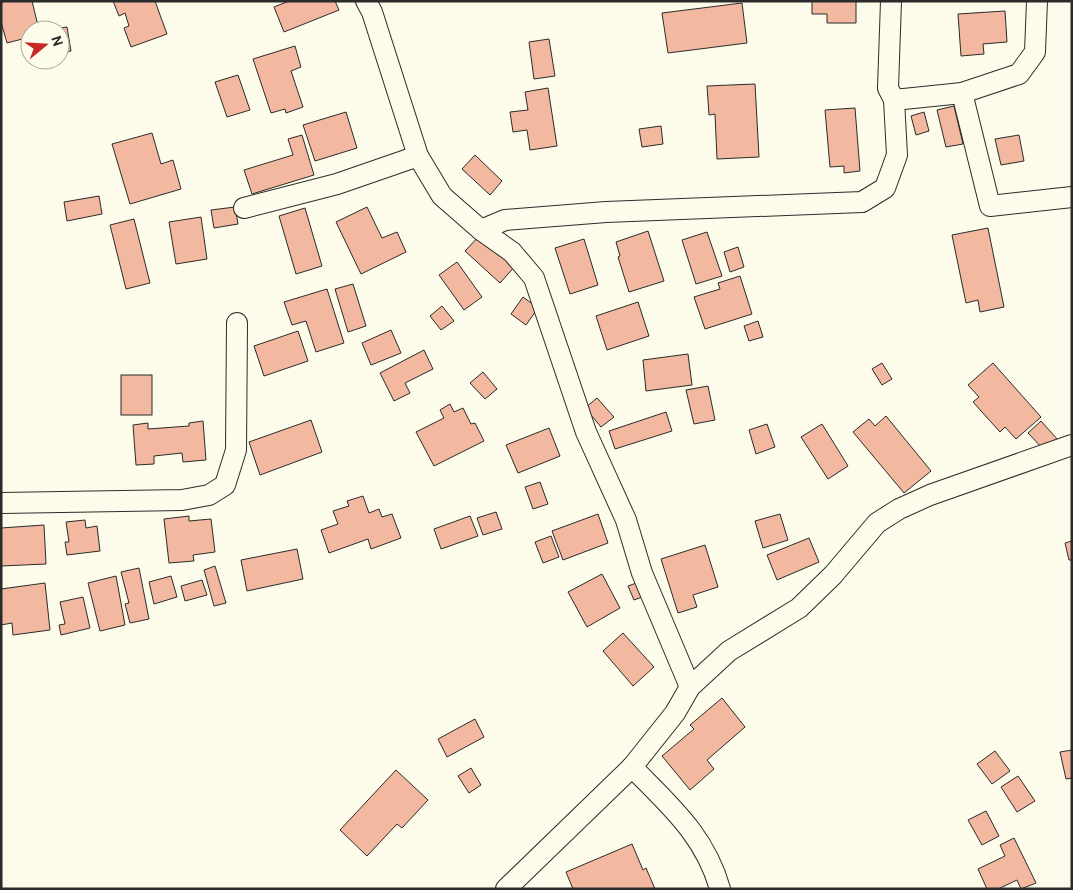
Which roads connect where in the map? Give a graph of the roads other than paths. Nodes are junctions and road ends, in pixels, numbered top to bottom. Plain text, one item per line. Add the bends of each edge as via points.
1 (366, 1) edge
2 (891, 1) edge
3 (1037, 1) edge
4 (962, 93) junction
5 (894, 100) junction
6 (418, 156) junction
7 (1072, 197) edge
8 (244, 208) dead end
9 (481, 230) junction
10 (237, 323) dead end
11 (1072, 445) edge
12 (1, 503) edge
13 (690, 687) junction
14 (632, 767) junction
15 (506, 889) edge
16 (720, 889) edge

1 - 6 street
2 - 5 street via 888,88
3 - 4 street via 1034,52 1019,74
4 - 5 street
4 - 7 street via 990,206
5 - 9 street via 898,155 885,188 862,202 606,212 505,220
6 - 8 street via 337,184
6 - 9 street via 442,196
9 - 13 street via 512,252 534,278 586,432 626,520 642,573
10 - 12 street via 236,450 225,485 210,495 182,500
11 - 13 street via 899,509 877,523 833,576 799,608 729,651
13 - 14 street via 675,713
14 - 15 street
14 - 16 street via 685,820 716,874

